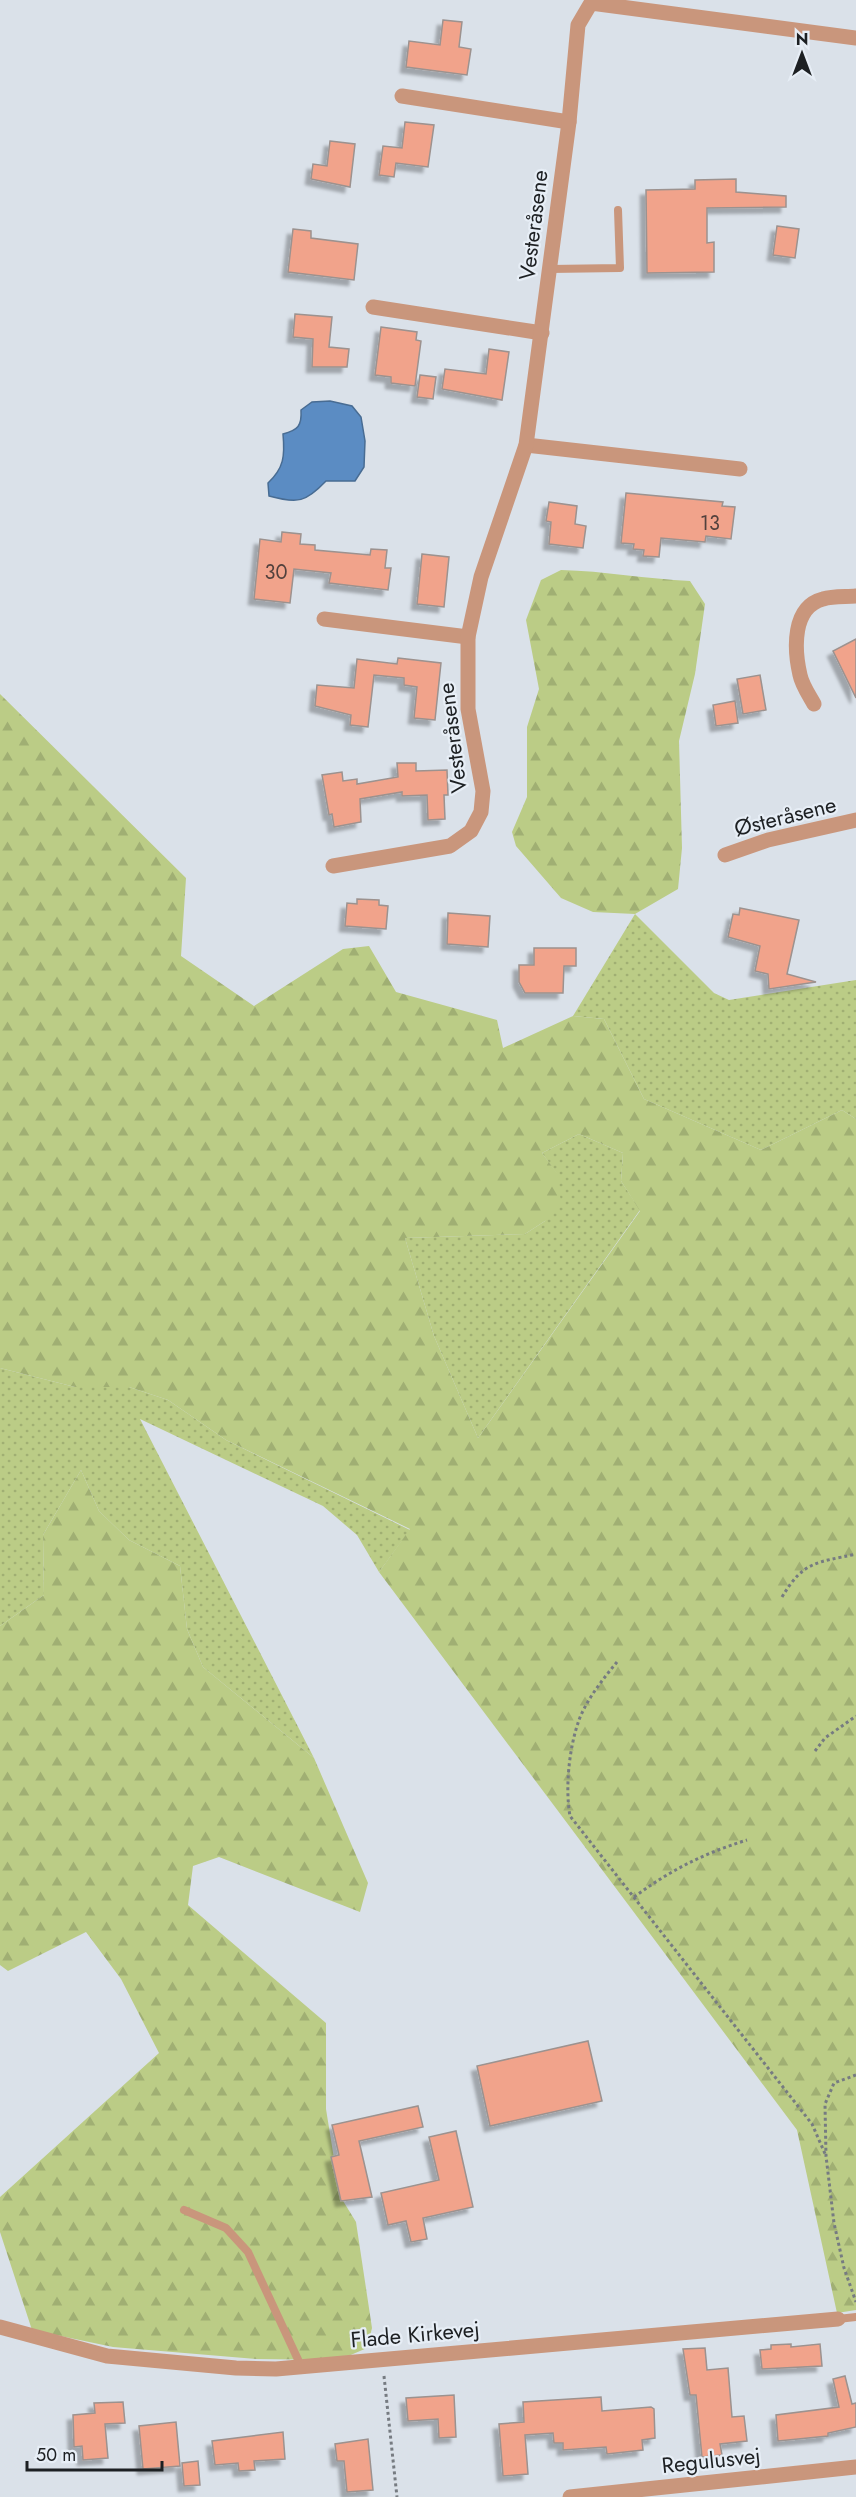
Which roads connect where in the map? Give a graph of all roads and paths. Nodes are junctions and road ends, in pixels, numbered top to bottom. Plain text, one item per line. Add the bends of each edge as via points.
1 (856, 38) edge
2 (402, 96) dead end
3 (569, 122) junction
4 (618, 210) dead end
5 (550, 269) junction
6 (373, 308) dead end
7 (542, 333) junction
8 (526, 445) junction
9 (740, 469) dead end
10 (856, 596) edge
11 (324, 619) dead end
12 (468, 638) junction
13 (814, 704) dead end
14 (856, 820) edge
15 (725, 855) dead end
16 (333, 866) dead end
17 (856, 1554) edge
18 (782, 1597) dead end
19 (617, 1662) dead end
20 (856, 1716) edge
21 (815, 1751) dead end
22 (747, 1840) dead end
23 (634, 1897) junction
24 (856, 2075) edge
25 (826, 2156) junction
26 (184, 2210) dead end
27 (856, 2302) edge
28 (856, 2317) edge
29 (838, 2319) joint
30 (0, 2327) edge
31 (382, 2359) junction
32 (301, 2367) junction
33 (856, 2467) edge
34 (397, 2497) edge
35 (570, 2497) edge

1 - 3 street, Vesteråsene via 591,3 578,25
2 - 3 street
3 - 5 street, Vesteråsene
4 - 5 lane via 620,268
5 - 7 street, Vesteråsene
6 - 7 street
7 - 8 street, Vesteråsene
8 - 9 street
8 - 12 street, Vesteråsene via 481,577
10 - 13 street via 823,599 808,606 799,620 796,648 800,676
11 - 12 street
12 - 16 street, Vesteråsene via 468,709 483,791 481,812 471,831 450,846
14 - 15 street, Østeråsene via 768,840
17 - 18 path via 813,1564 795,1576
19 - 23 path via 579,1720 566,1791 570,1816
20 - 21 path via 825,1738
22 - 23 path via 713,1850 671,1870
23 - 25 path via 812,2124
24 - 25 path via 834,2083 825,2104
25 - 27 path via 834,2223
26 - 32 lane via 226,2228 248,2252
28 - 29 lane
29 - 31 street, Flade Kirkevej
30 - 32 street, Flade Kirkevej via 107,2356 236,2368
31 - 32 street, Flade Kirkevej
31 - 34 path
33 - 35 street, Regulusvej

